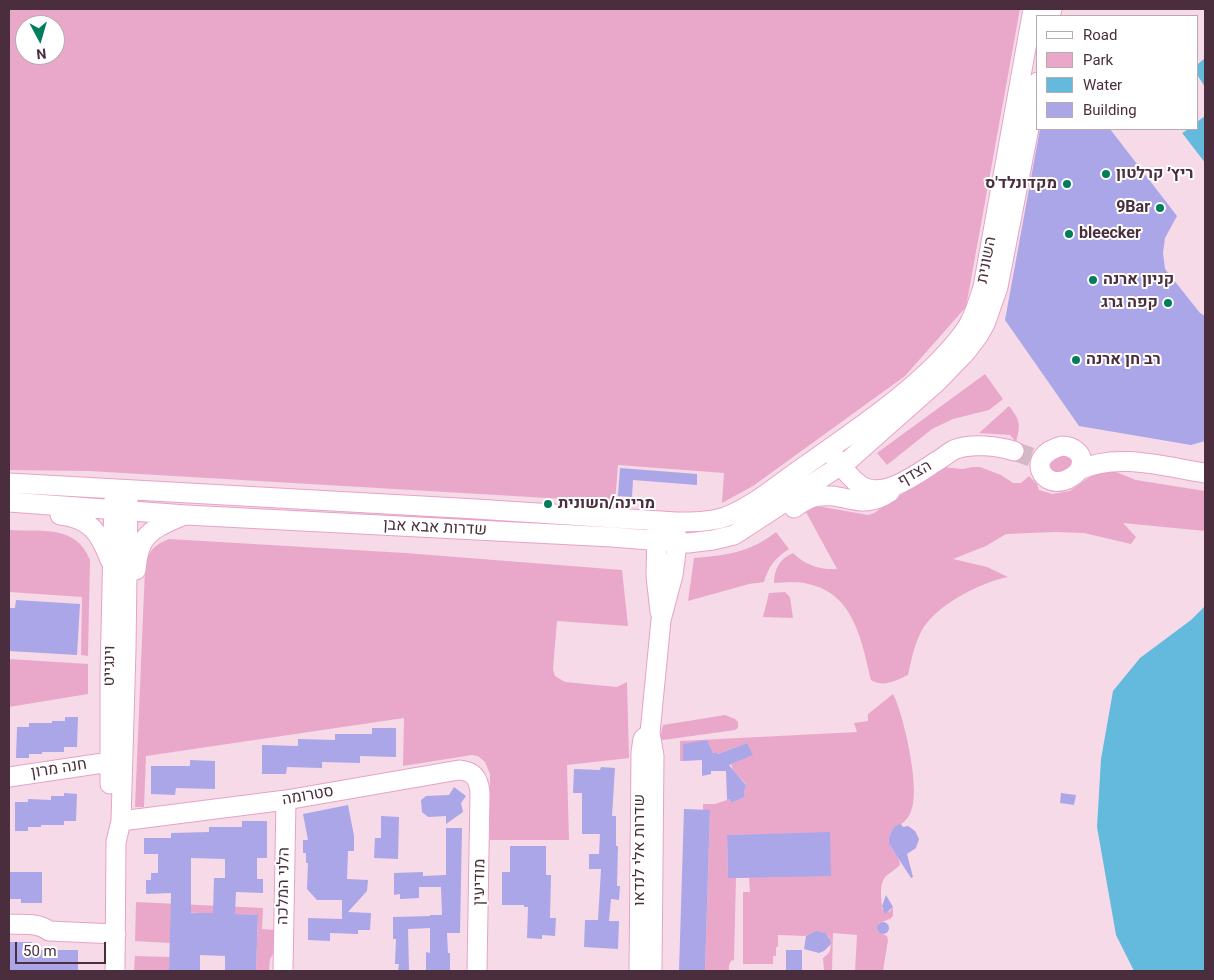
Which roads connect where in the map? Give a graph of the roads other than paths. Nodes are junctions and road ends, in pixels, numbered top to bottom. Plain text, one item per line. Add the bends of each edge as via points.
1 (1033, 9) edge
2 (1036, 92) edge
3 (1072, 448) junction
4 (830, 449) junction
5 (1029, 456) junction
6 (1133, 462) junction
7 (840, 465) junction
8 (1079, 470) junction
9 (1205, 474) edge
10 (9, 483) edge
11 (903, 483) junction
12 (122, 489) junction
13 (14, 503) edge
14 (121, 510) junction
15 (186, 515) junction
16 (657, 520) junction
17 (676, 522) junction
18 (734, 535) junction
19 (632, 539) junction
20 (657, 542) junction
21 (681, 548) junction
22 (113, 566) junction
23 (656, 566) junction
24 (661, 620) junction
25 (126, 650) junction
26 (650, 733) junction
27 (110, 762) junction
28 (9, 777) edge
29 (480, 793) joint
30 (286, 800) junction
31 (120, 822) junction
32 (116, 842) junction
33 (9, 924) edge
34 (116, 934) junction
35 (116, 971) edge
36 (283, 971) edge
37 (477, 971) edge
38 (639, 971) edge
39 (652, 971) edge

1 - 4 street, השונית via 983,287 975,313 965,331 930,370
2 - 7 street, השונית via 998,287 985,324 966,352 937,382
3 - 5 street via 1062,446
3 - 6 street
3 - 8 street via 1082,461
4 - 7 street, הצדף
4 - 17 street, שדרות אבא אבן via 725,517
5 - 8 street via 1040,464 1045,477 1051,481 1065,480
5 - 11 street, הצדף via 982,446 957,449
6 - 8 street via 1088,466
6 - 9 street
7 - 11 street, הצדף via 866,488 884,489
7 - 18 street, שדרות אבא אבן
10 - 12 street, שדרות אבא אבן
11 - 18 street via 879,500 870,502 816,496 762,527
12 - 14 street, וינגייט
12 - 16 street, שדרות אבא אבן
13 - 14 street, שדרות אבא אבן
13 - 22 street via 35,511 85,521 104,544
14 - 15 street, שדרות אבא אבן
14 - 22 street, וינגייט
14 - 25 street, וינגייט
15 - 19 street, שדרות אבא אבן
15 - 25 street via 153,529 142,544 137,558 135,625
16 - 17 street, שדרות אבא אבן
16 - 20 street, שדרות אלי לנדאו
17 - 21 street, שדרות אלי לנדאו
18 - 21 street, שדרות אבא אבן
19 - 20 street, שדרות אבא אבן
19 - 23 street via 644,548
20 - 21 street, שדרות אבא אבן
20 - 23 street, שדרות אלי לנדאו
21 - 24 street, שדרות אלי לנדאו
22 - 27 street, וינגייט
23 - 24 street, שדרות אלי לנדאו
24 - 26 street, שדרות אלי לנדאו
25 - 31 street, וינגייט
26 - 38 street, שדרות אלי לנדאו via 643,739 641,752
26 - 39 street, שדרות אלי לנדאו via 654,756
27 - 28 street, חנה מרון
27 - 32 street, וינגייט via 111,823
29 - 30 street, סטרומה via 476,777 459,770
29 - 37 street, מודיעין
30 - 31 street, סטרומה
30 - 36 street, הלני המלכה
31 - 32 street, וינגייט
32 - 34 street, וינגייט
33 - 34 street via 36,925 49,932
34 - 35 street, וינגייט

